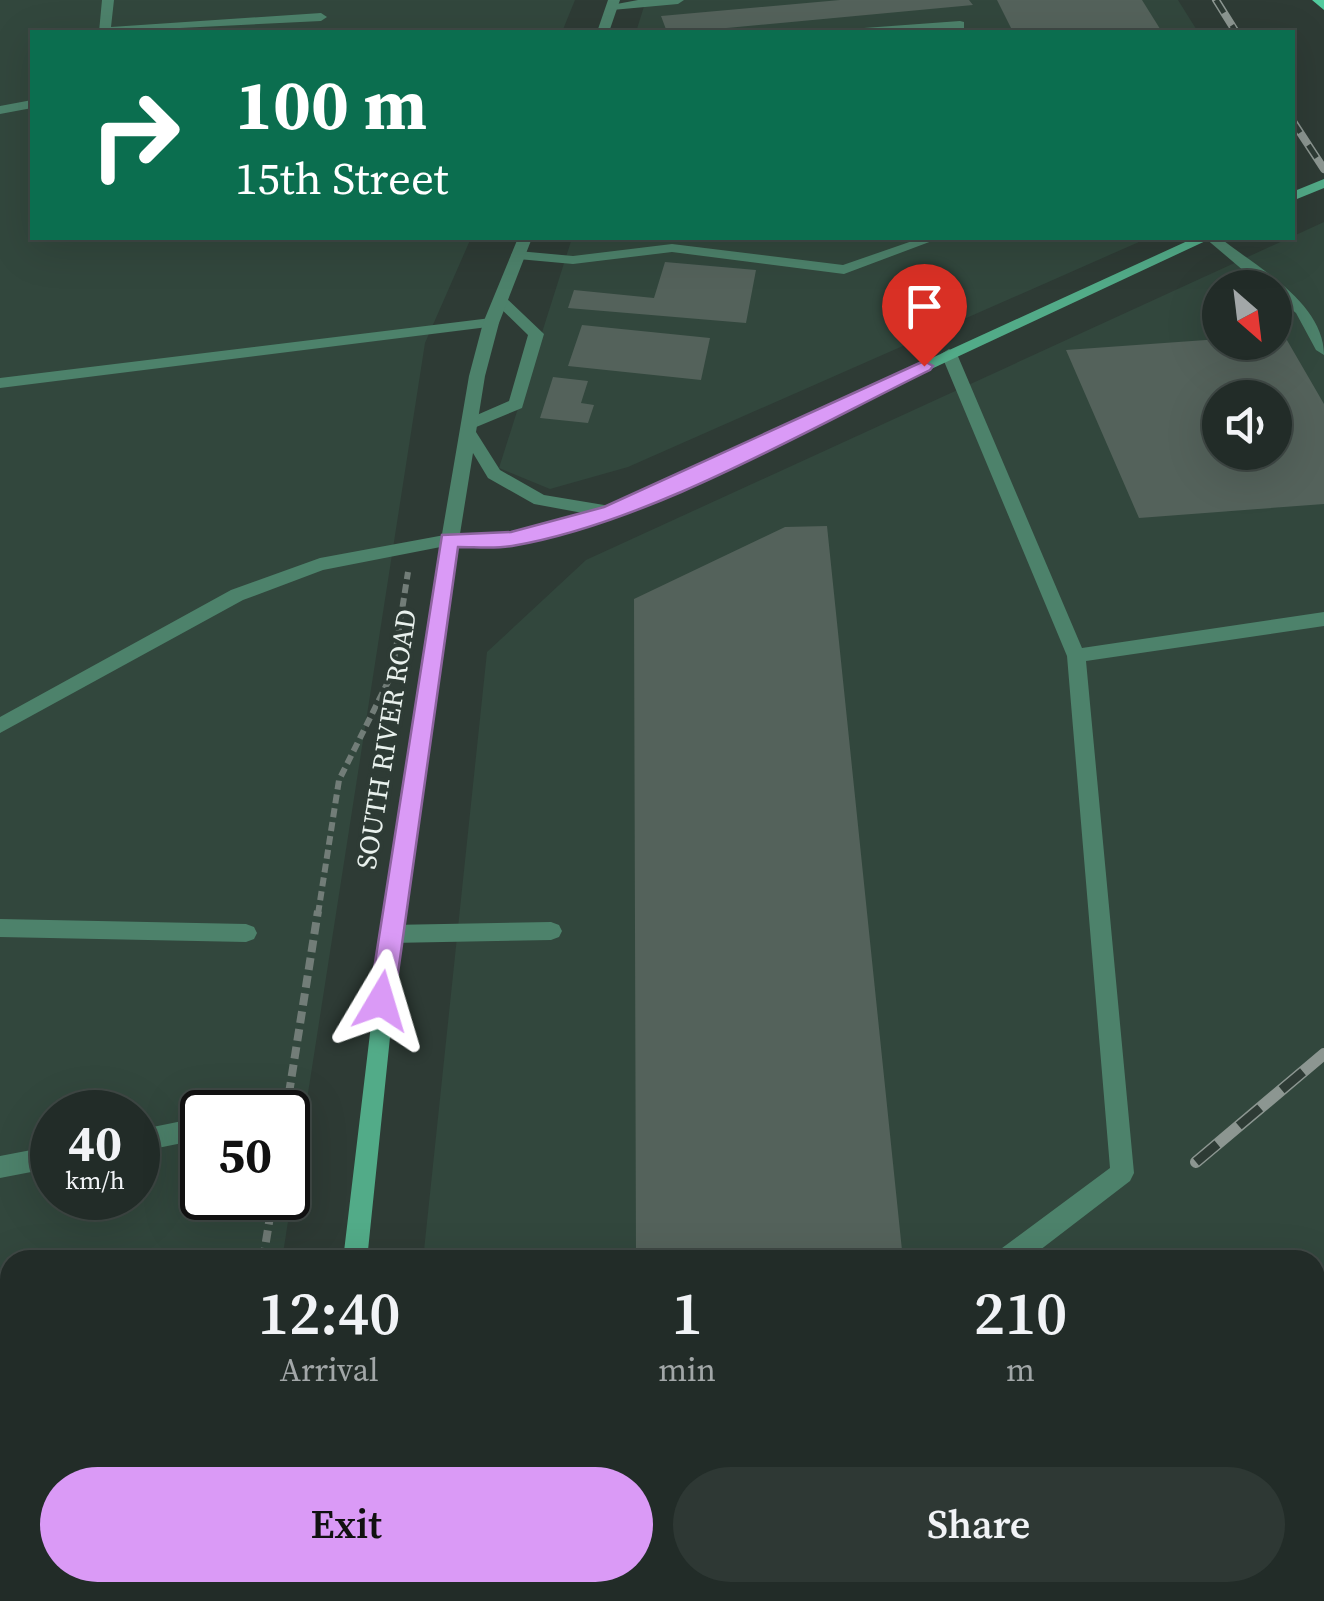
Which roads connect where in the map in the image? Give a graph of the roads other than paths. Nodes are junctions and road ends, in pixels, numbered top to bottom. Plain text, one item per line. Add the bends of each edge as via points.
1 (108, 0) edge
2 (678, 0) edge
3 (613, 3) edge
4 (321, 17) dead end
5 (960, 26) dead end
6 (104, 30) edge
7 (120, 30) edge
8 (604, 30) edge
9 (896, 30) edge
10 (30, 104) edge
11 (0, 110) edge
12 (1324, 183) edge
13 (1295, 196) edge
14 (523, 240) edge
15 (927, 240) edge
16 (1205, 240) edge
17 (1212, 240) edge
18 (518, 255) junction
19 (1251, 270) edge
20 (500, 300) junction
21 (1292, 302) edge
22 (492, 323) junction
23 (1324, 350) edge
24 (949, 354) junction
25 (0, 383) edge
26 (469, 428) junction
27 (610, 512) junction
28 (450, 540) junction
29 (1324, 619) edge
30 (1076, 656) junction
31 (0, 726) edge
32 (0, 928) edge
33 (551, 931) dead end
34 (246, 933) dead end
35 (390, 934) junction
36 (30, 1161) edge
37 (0, 1167) edge
38 (356, 1250) edge
39 (1020, 1250) edge

1 - 6 street
2 - 3 street
3 - 8 street
4 - 7 street
5 - 9 street
10 - 11 street
12 - 13 main road
14 - 18 street, SOUTH RIVER ROAD
15 - 18 street via 844,270 672,248 574,260
16 - 24 main road
17 - 19 street
18 - 20 street, SOUTH RIVER ROAD
20 - 22 street, SOUTH RIVER ROAD
20 - 26 street via 536,334 516,404
21 - 23 street
22 - 25 street
22 - 26 street, SOUTH RIVER ROAD
24 - 27 main road
24 - 30 street
26 - 27 street via 494,474 540,500
26 - 28 street, SOUTH RIVER ROAD
27 - 28 main road via 511,539
28 - 31 street via 320,564 237,595
28 - 35 main road, SOUTH RIVER ROAD
29 - 30 street
30 - 39 street via 1122,1173
32 - 34 street
33 - 35 street
35 - 38 main road, SOUTH RIVER ROAD
36 - 37 street

